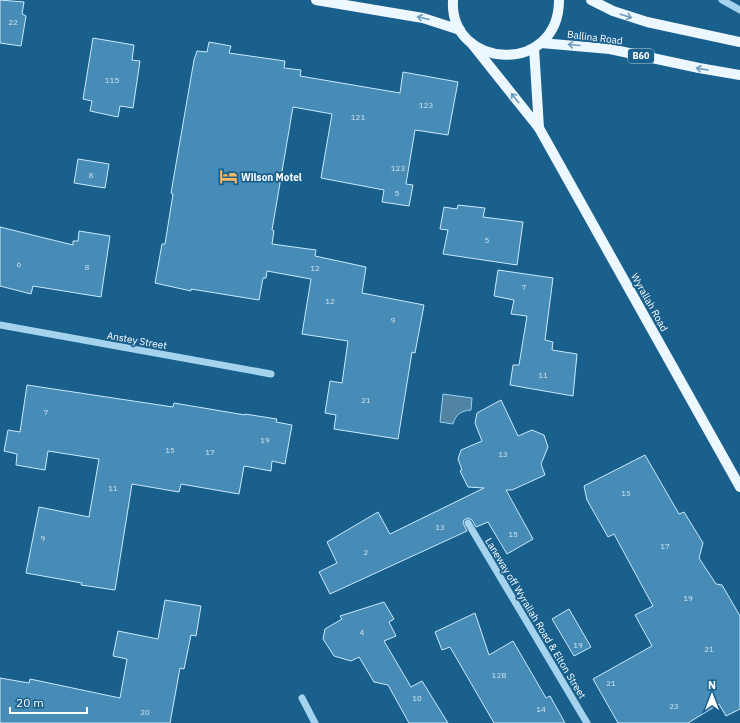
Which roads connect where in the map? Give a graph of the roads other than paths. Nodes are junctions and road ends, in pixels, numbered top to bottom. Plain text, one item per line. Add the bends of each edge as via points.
1 (316, 0) edge
2 (453, 0) edge
3 (559, 0) edge
4 (591, 0) edge
5 (722, 0) edge
6 (740, 10) edge
7 (460, 30) junction
8 (740, 42) edge
9 (472, 44) junction
10 (538, 45) junction
11 (740, 75) edge
12 (539, 128) junction
13 (0, 325) edge
14 (271, 374) dead end
15 (740, 487) edge
16 (468, 524) dead end
17 (302, 698) dead end
18 (315, 723) edge
19 (587, 723) edge

7 -> 1 main road via 423,18
2 - 7 main road, B60 via 455,18
3 - 10 main road via 556,21 550,33
4 -> 8 main road via 613,11 646,22
5 - 6 street
7 - 9 main road, B60
9 - 10 main road, B60 via 498,55 524,53
12 -> 9 main road, Wyrallah Road
11 -> 10 main road, Ballina Road / B60 via 610,50
10 - 12 main road, Wyrallah Road
12 - 15 main road, Wyrallah Road
13 - 14 street, Anstey Street
16 - 19 street, Laneway off Wyrallah Road & Elton Street
17 - 18 street

